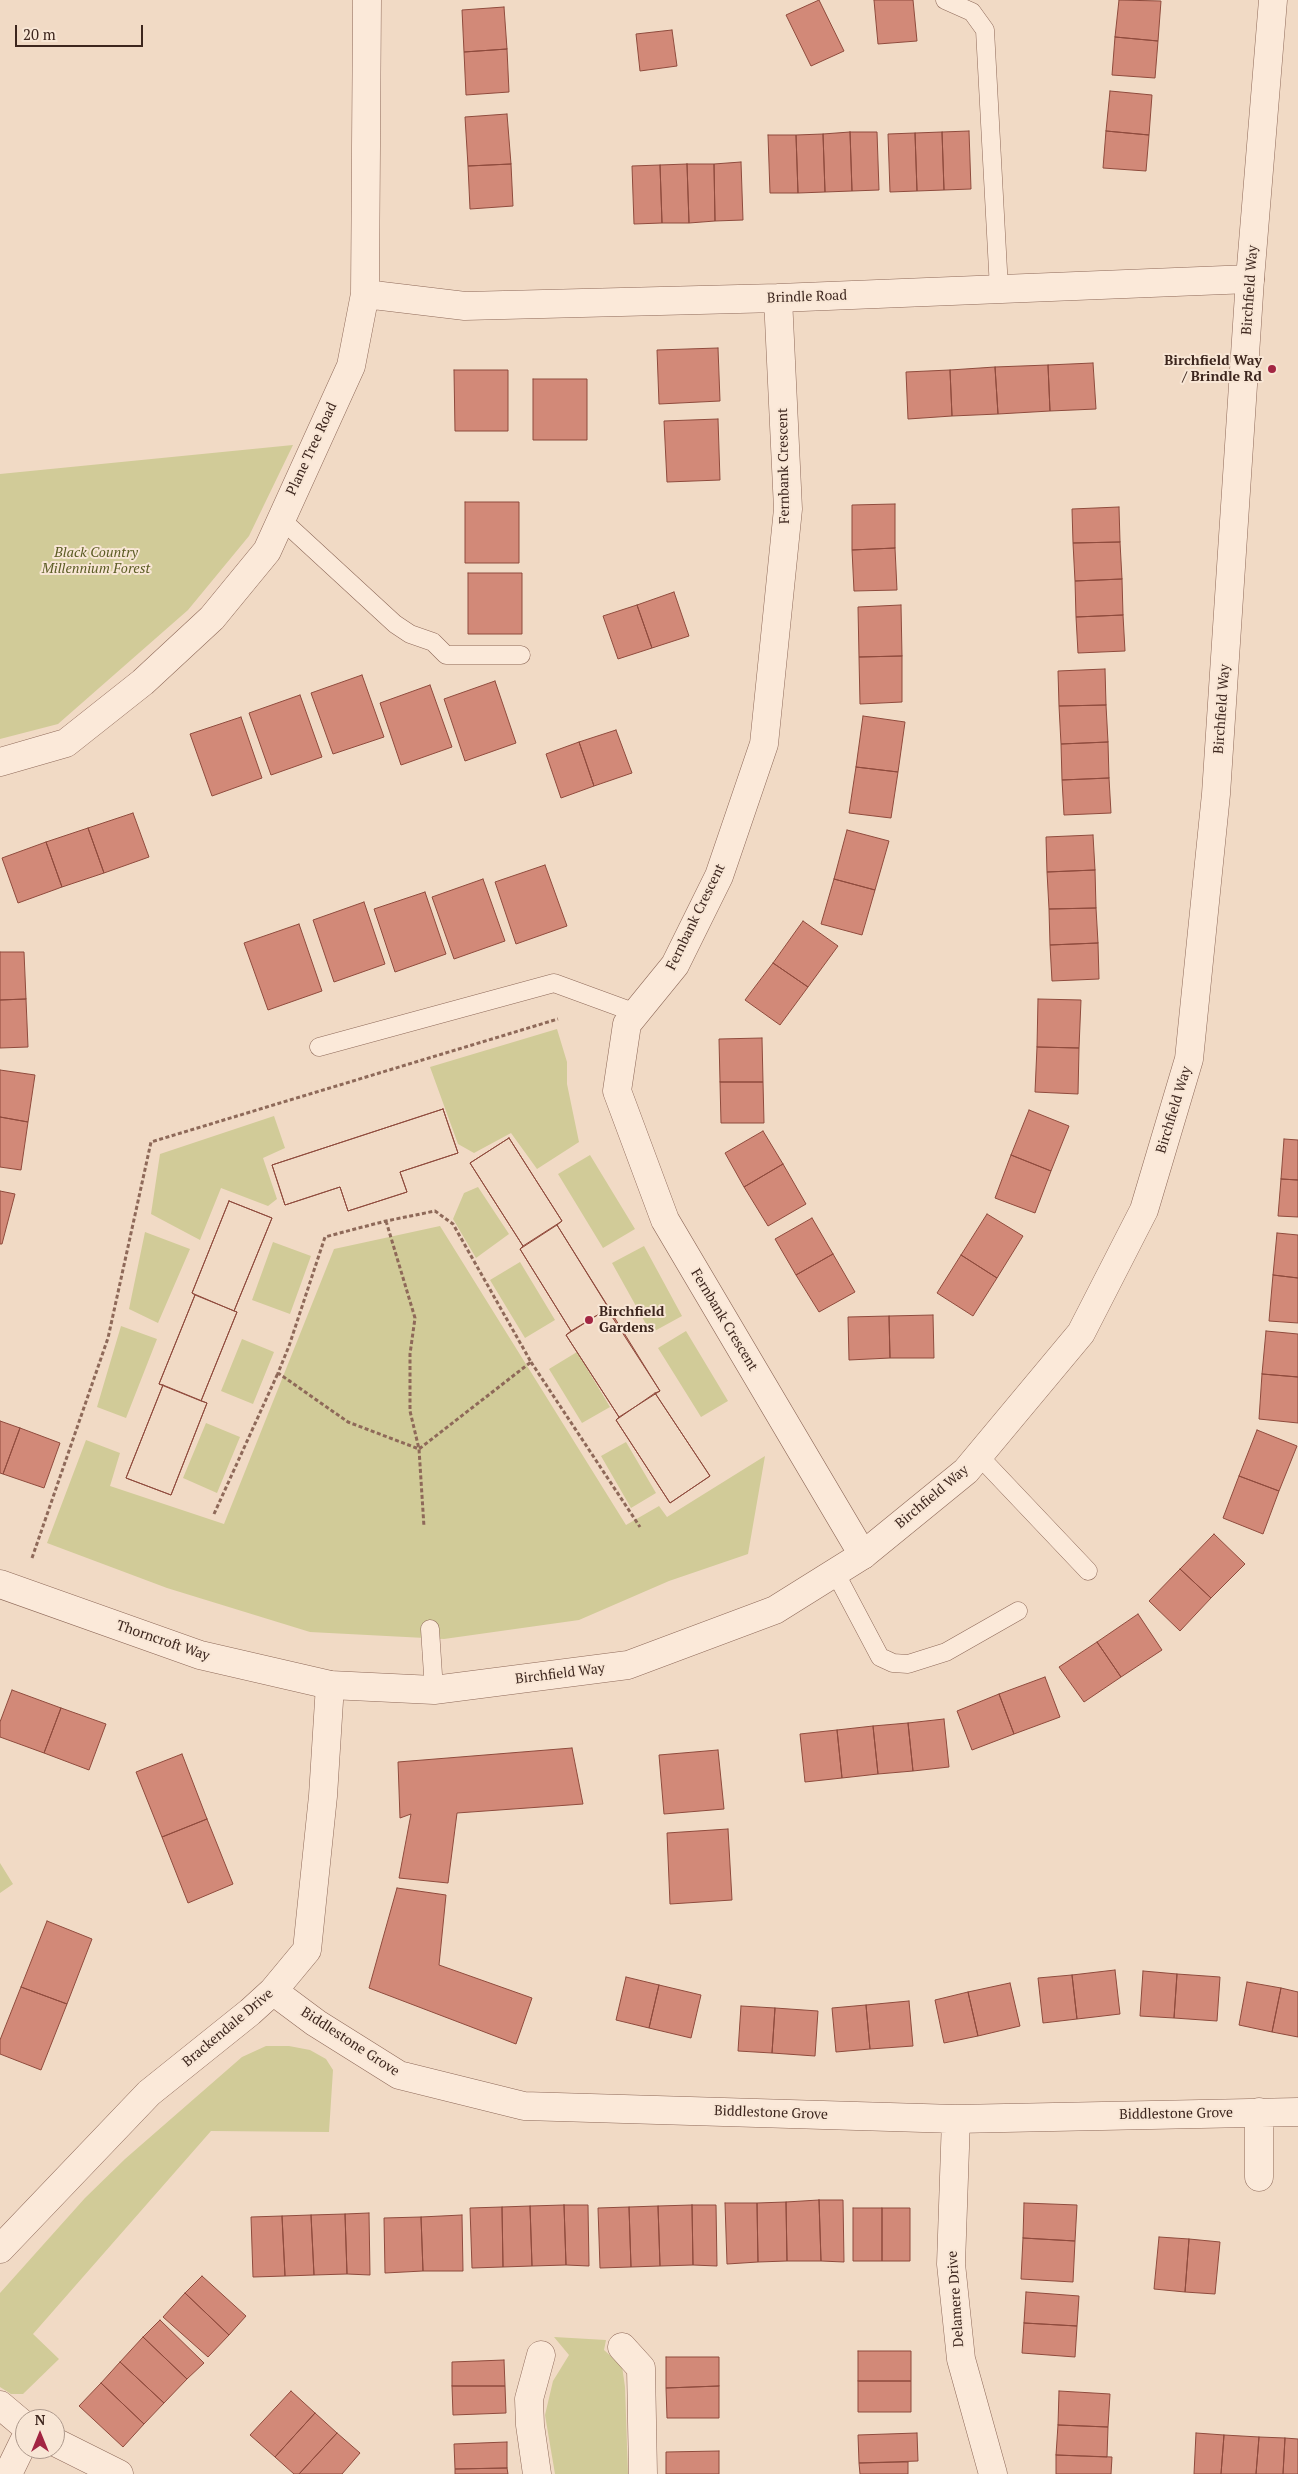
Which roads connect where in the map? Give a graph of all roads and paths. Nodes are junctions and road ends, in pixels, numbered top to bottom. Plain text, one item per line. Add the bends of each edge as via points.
1 (367, 0) edge
2 (945, 0) edge
3 (1273, 0) edge
4 (1250, 279) junction
5 (999, 289) junction
6 (365, 294) junction
7 (778, 298) junction
8 (281, 519) junction
9 (521, 655) dead end
10 (0, 762) edge
11 (636, 1013) junction
12 (562, 1018) dead end
13 (319, 1047) dead end
14 (386, 1221) junction
15 (531, 1362) junction
16 (278, 1373) junction
17 (419, 1449) junction
18 (979, 1456) junction
19 (214, 1514) dead end
20 (424, 1527) dead end
21 (640, 1527) dead end
22 (863, 1555) junction
23 (1088, 1571) dead end
24 (835, 1572) junction
25 (10, 1587) edge
26 (1018, 1611) dead end
27 (430, 1629) dead end
28 (330, 1685) junction
29 (434, 1690) junction
30 (273, 1991) junction
31 (1259, 2112) junction
32 (1298, 2112) edge
33 (956, 2119) junction
34 (1259, 2177) dead end
35 (0, 2250) edge
36 (622, 2347) dead end
37 (541, 2355) dead end
38 (0, 2405) edge
39 (15, 2418) edge
40 (65, 2447) edge
41 (15, 2459) edge
42 (8, 2474) edge
43 (119, 2474) edge
44 (537, 2474) edge
45 (643, 2474) edge
46 (992, 2474) edge

1 - 6 street, Plane Tree Road
2 - 5 lane via 972,12 985,30
3 - 4 street, Birchfield Way
4 - 5 street, Brindle Road
4 - 18 street, Birchfield Way via 1216,794 1189,1059 1144,1210 1081,1333
5 - 7 street, Brindle Road
6 - 7 street, Brindle Road via 465,306
6 - 8 street, Plane Tree Road via 351,366
7 - 11 street, Fernbank Crescent via 788,509 764,744 719,876 675,965
8 - 9 lane via 395,624 410,634 433,642 446,655
8 - 10 street, Plane Tree Road via 267,551 212,618 144,682 66,743
11 - 13 lane via 554,983
11 - 22 street, Fernbank Crescent via 627,1024 617,1091 665,1220
12 - 25 path via 151,1142 108,1338
14 - 15 path via 435,1211 453,1224
14 - 16 path via 325,1237
14 - 17 path via 415,1318 410,1354 410,1411
15 - 17 path
15 - 21 path
16 - 17 path via 348,1422
16 - 19 path
17 - 20 path
18 - 22 street, Birchfield Way via 966,1471
18 - 23 lane
22 - 24 street, Birchfield Way
24 - 26 lane via 880,1657 893,1663 908,1664 946,1652
24 - 29 street, Birchfield Way via 775,1610 628,1665
25 - 28 street, Thorncroft Way via 200,1655
27 - 29 lane
28 - 29 street, Birchfield Way
28 - 30 street, Brackendale Drive via 324,1796 307,1950
30 - 33 street, Biddlestone Grove via 399,2076 524,2106
30 - 35 street, Brackendale Drive via 149,2093
31 - 32 street, Biddlestone Grove
31 - 33 street, Biddlestone Grove
31 - 34 street
33 - 46 street, Delamere Drive via 951,2264 961,2359
36 - 45 street via 641,2368
37 - 44 street via 530,2399 530,2426
38 - 39 street
40 - 43 street
41 - 42 street

